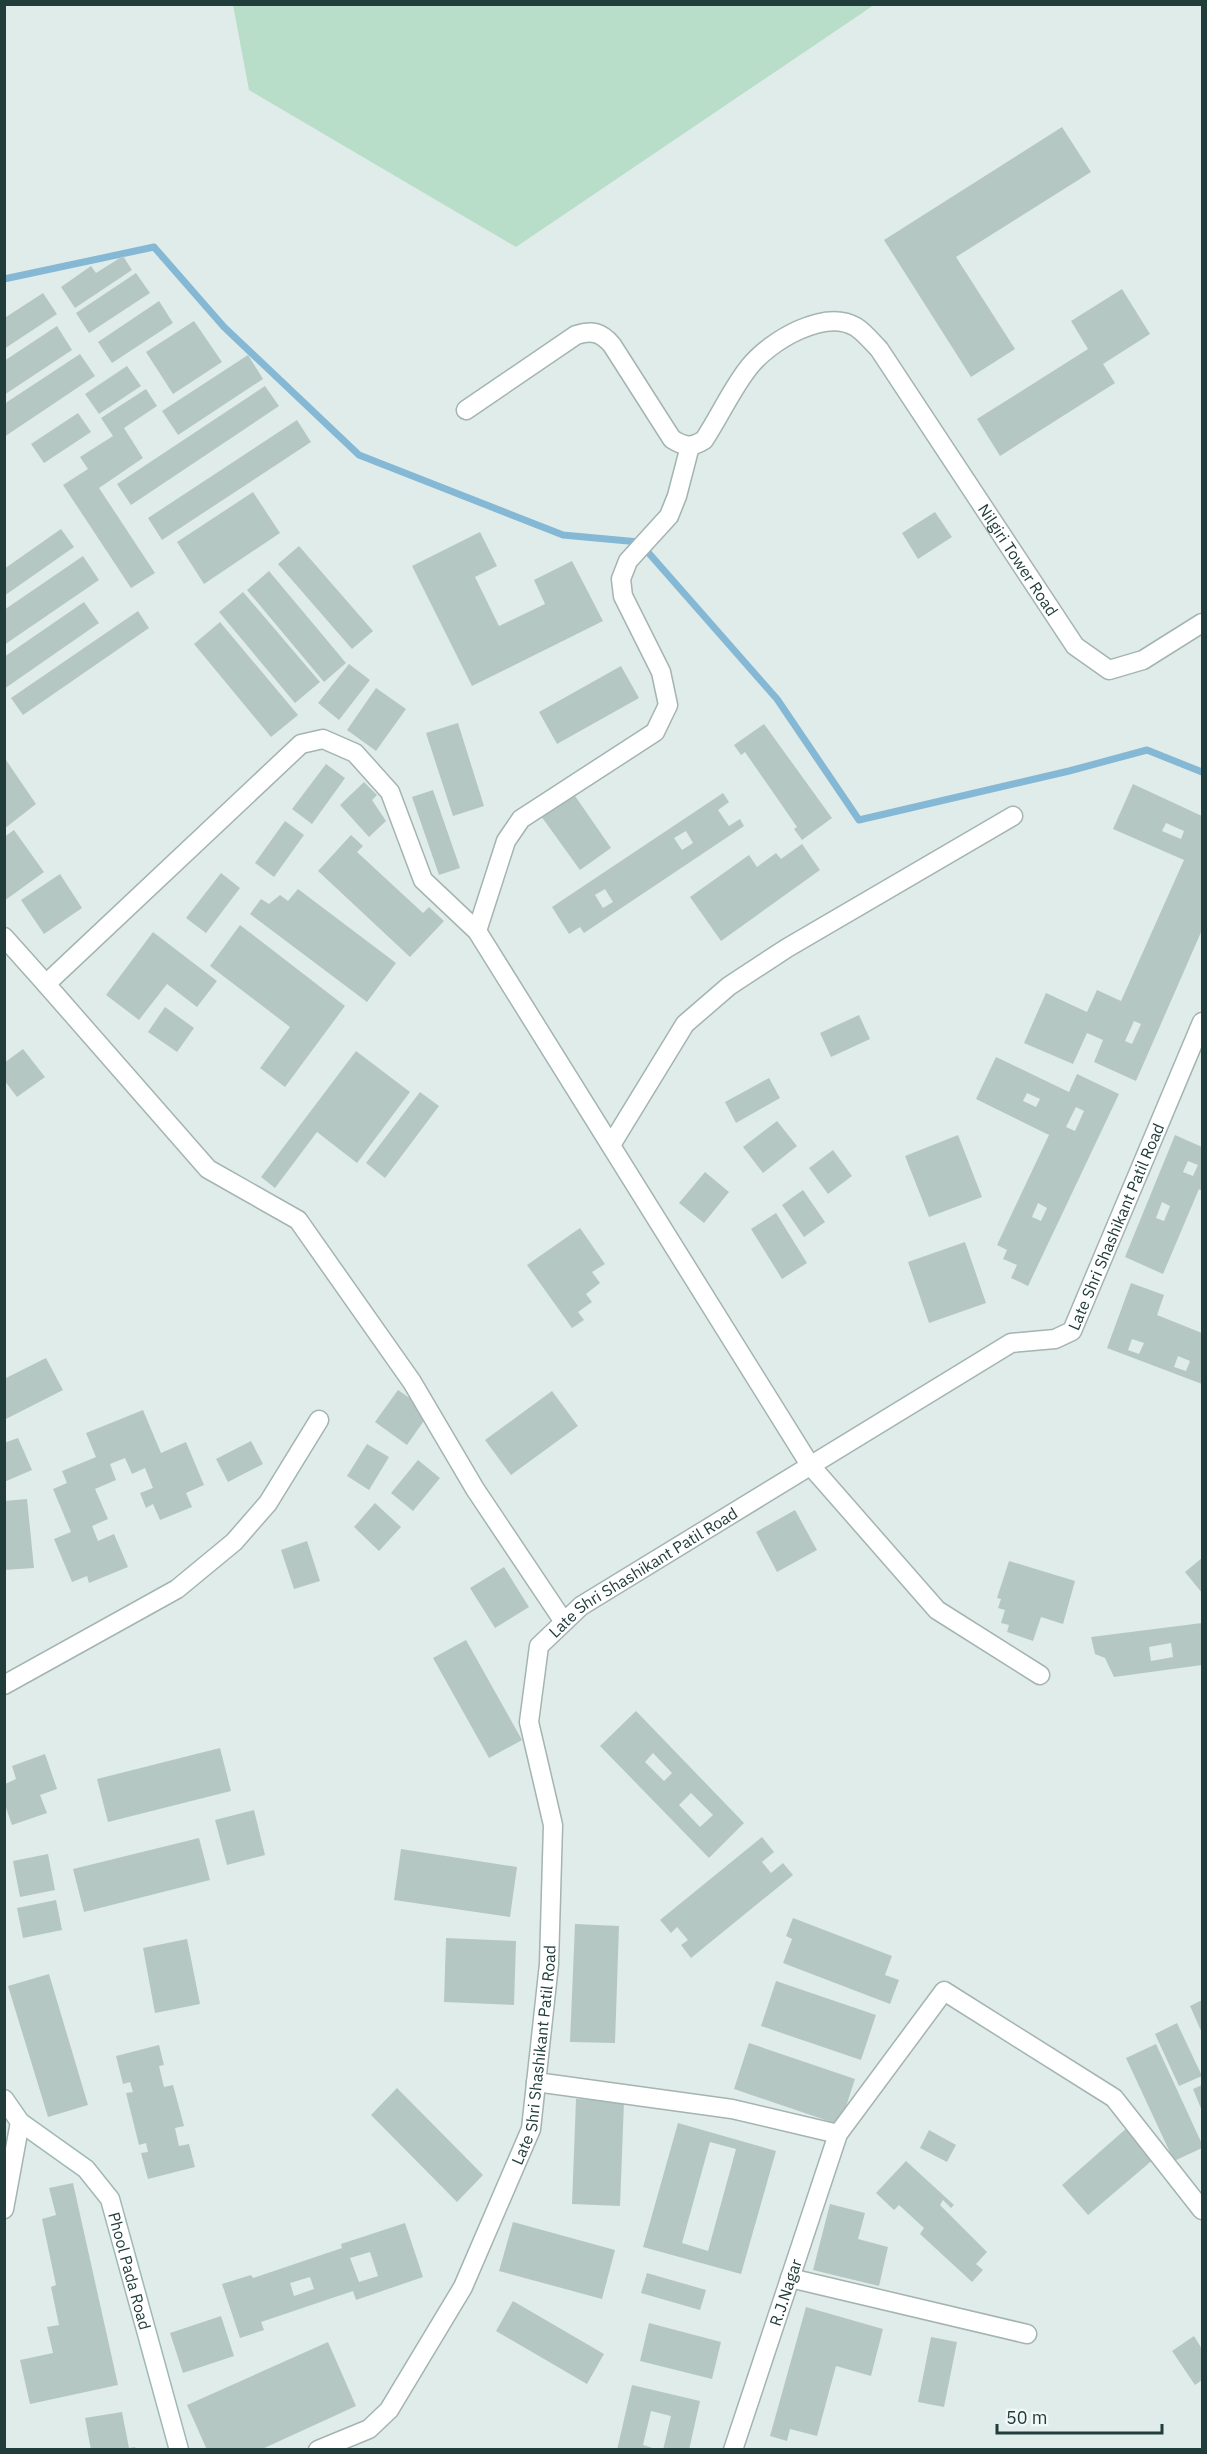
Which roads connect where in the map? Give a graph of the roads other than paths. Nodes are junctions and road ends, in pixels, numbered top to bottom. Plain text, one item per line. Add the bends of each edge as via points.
1 (466, 410) dead end
2 (690, 446) junction
3 (1203, 623) edge
4 (1013, 816) dead end
5 (477, 931) junction
6 (4, 937) edge
7 (46, 984) junction
8 (1203, 1022) edge
9 (610, 1145) junction
10 (318, 1420) dead end
11 (810, 1465) junction
12 (564, 1622) junction
13 (1040, 1675) dead end
14 (4, 1685) edge
15 (536, 2082) junction
16 (4, 2099) edge
17 (20, 2122) junction
18 (838, 2134) junction
19 (6, 2201) edge
20 (1203, 2210) edge
21 (790, 2278) junction
22 (1027, 2334) dead end
23 (179, 2450) edge
24 (318, 2450) edge
25 (733, 2450) edge

1 - 2 street via 576,335 590,331 604,336 612,345 672,439
2 - 3 street, Nilgiri Tower Road via 704,440 751,364 801,328 826,320 855,326 879,349 1075,646 1109,670 1143,660
2 - 5 street via 669,516 628,561 621,579 623,596 661,672 668,705 655,732 521,819 506,841
4 - 9 street via 729,986 685,1024
5 - 7 street via 423,880 390,792 355,753 323,739 301,744
5 - 9 street
6 - 7 street
7 - 12 street via 208,1169 298,1220 412,1382 475,1489
8 - 11 street, Late Shri Shashikant Patil Road via 1072,1331 1055,1339 1011,1343
9 - 11 street
10 - 14 street via 268,1503 234,1542 177,1589
11 - 12 street, Late Shri Shashikant Patil Road via 581,1606
11 - 13 street via 937,1610
12 - 15 street, Late Shri Shashikant Patil Road via 539,1646 529,1722 552,1825 549,1964
15 - 18 street via 732,2109
15 - 24 street, Late Shri Shashikant Patil Road via 531,2129 463,2287 388,2410 369,2429
16 - 17 street, Phool Pada Road
17 - 19 street
17 - 23 street, Phool Pada Road via 86,2169 110,2199
18 - 20 street, R.J.Nagar via 944,1991 1114,2098
18 - 21 street, R.J.Nagar
21 - 22 street
21 - 25 street, R.J.Nagar

